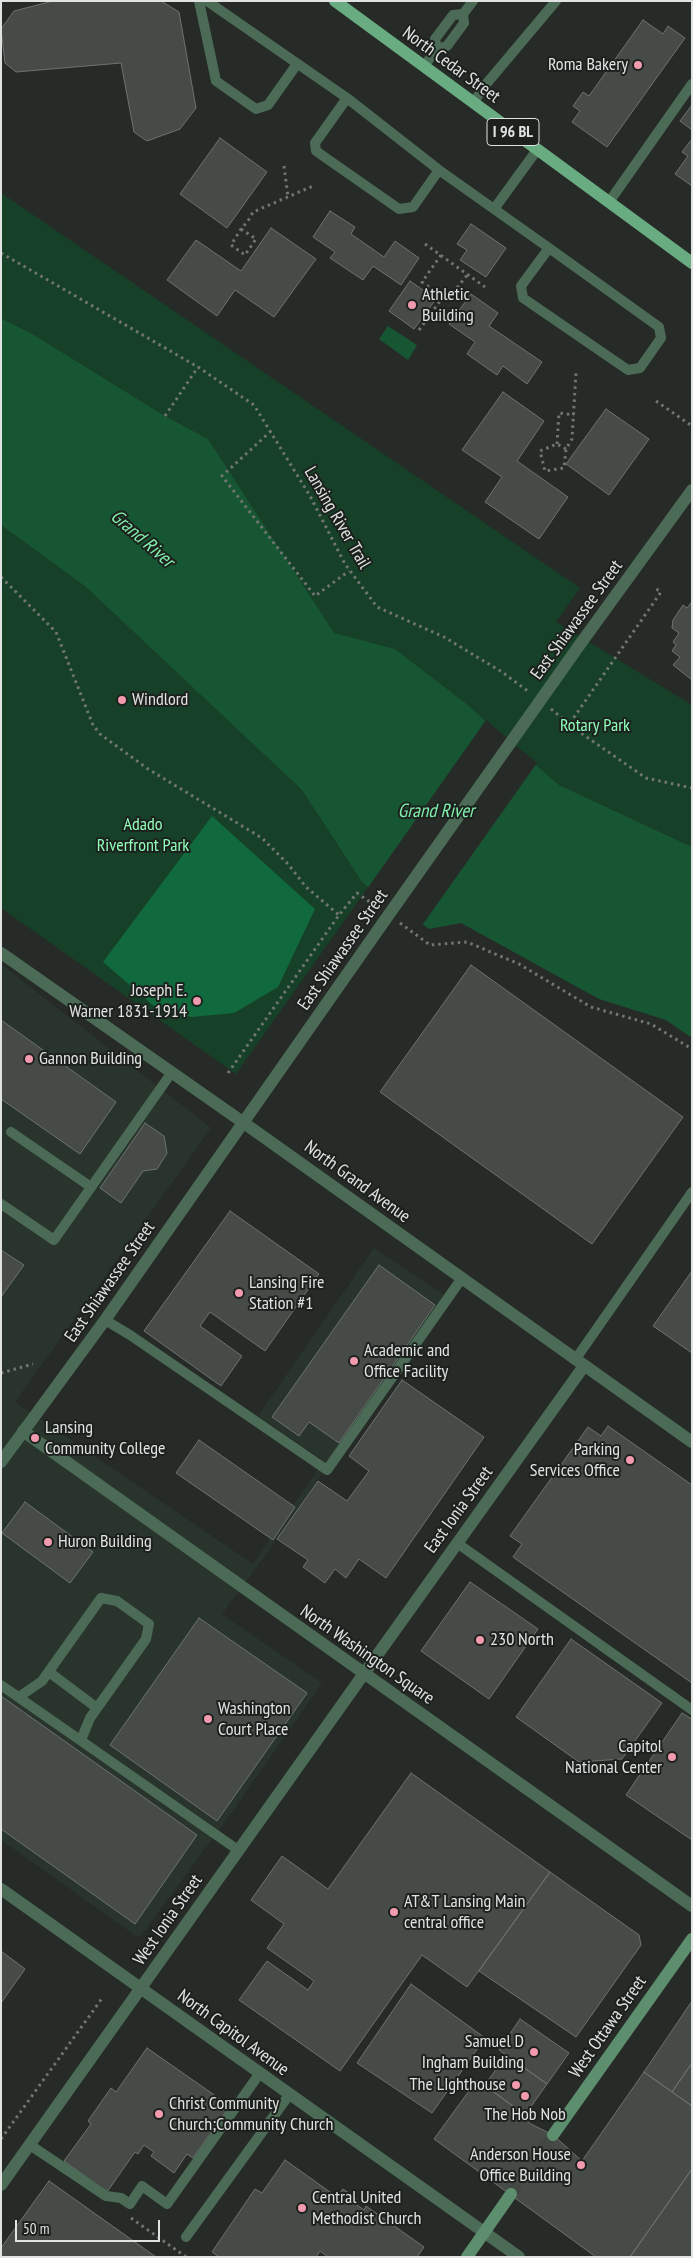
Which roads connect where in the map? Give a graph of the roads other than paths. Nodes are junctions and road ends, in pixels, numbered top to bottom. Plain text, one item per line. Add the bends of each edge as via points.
1 (199, 1) edge
2 (207, 1) edge
3 (335, 1) edge
4 (472, 1) edge
5 (556, 1) edge
6 (297, 64) junction
7 (424, 66) junction
8 (692, 84) edge
9 (347, 98) junction
10 (473, 103) junction
11 (537, 150) junction
12 (439, 170) junction
13 (609, 202) junction
14 (494, 209) junction
15 (549, 248) junction
16 (692, 263) edge
17 (692, 490) edge
18 (1, 953) edge
19 (172, 1072) junction
20 (244, 1122) junction
21 (11, 1132) dead end
22 (91, 1187) junction
23 (692, 1192) edge
24 (1, 1204) edge
25 (462, 1278) junction
26 (105, 1320) junction
27 (580, 1363) junction
28 (23, 1431) junction
29 (692, 1442) edge
30 (1, 1462) edge
31 (457, 1543) junction
32 (49, 1672) junction
33 (363, 1674) junction
34 (1, 1685) edge
35 (19, 1697) junction
36 (97, 1708) junction
37 (692, 1710) edge
38 (81, 1740) junction
39 (238, 1850) junction
40 (1, 1889) edge
41 (692, 1906) edge
42 (692, 1939) edge
43 (142, 1987) junction
44 (260, 2073) junction
45 (289, 2095) junction
46 (553, 2135) tunnel mouth
47 (30, 2144) junction
48 (4, 2177) edge
49 (511, 2194) tunnel mouth
50 (484, 2232) junction
51 (186, 2238) dead end
52 (467, 2257) edge
53 (518, 2257) edge

1 - 6 lane via 216,81 256,109 268,105
2 - 6 lane
3 - 7 main road, North Cedar Street / I 96 BL
4 - 7 lane via 463,14 464,23
5 - 10 lane
6 - 9 lane
7 - 10 main road, North Cedar Street / I 96 BL
8 - 13 lane
9 - 12 lane
9 - 12 lane via 315,143 316,152 399,209 413,207
10 - 11 main road, North Cedar Street / I 96 BL
11 - 13 main road, North Cedar Street / I 96 BL
11 - 14 lane
12 - 14 lane
13 - 16 main road, North Cedar Street / I 96 BL
14 - 15 lane
15 - 15 lane via 659,327 661,338 640,368 628,370 523,298 522,286
17 - 20 street, East Shiawassee Street, bridge via 383,915
18 - 19 street, North Grand Avenue
19 - 20 street, North Grand Avenue
19 - 22 lane
20 - 25 street, North Grand Avenue
20 - 26 street, East Shiawassee Street
21 - 22 lane
22 - 24 lane via 54,1240
23 - 27 lane
25 - 26 lane via 327,1470
25 - 27 street, North Grand Avenue
26 - 28 street, East Shiawassee Street
27 - 29 street, North Grand Avenue
27 - 31 street, East Ionia Street
28 - 30 street, East Shiawassee Street
28 - 33 street, North Washington Square
31 - 33 street, East Ionia Street
31 - 37 lane
32 - 35 lane
32 - 36 lane
32 - 36 lane via 101,1598 117,1601 149,1624 146,1639
33 - 39 street, West Ionia Street
33 - 41 street, North Washington Square
34 - 35 lane
35 - 38 lane
36 - 38 lane
38 - 39 lane
39 - 43 street, West Ionia Street
40 - 43 street, North Capitol Avenue
42 - 46 main road, West Ottawa Street
43 - 44 street, North Capitol Avenue
43 - 47 street, West Ionia Street
44 - 45 street, North Capitol Avenue
44 - 47 lane via 167,2204 142,2186 130,2204 120,2198 106,2196
45 - 50 street, North Capitol Avenue
45 - 51 lane
47 - 48 street, West Ionia Street
49 - 50 main road
50 - 52 main road
50 - 53 street, North Capitol Avenue

